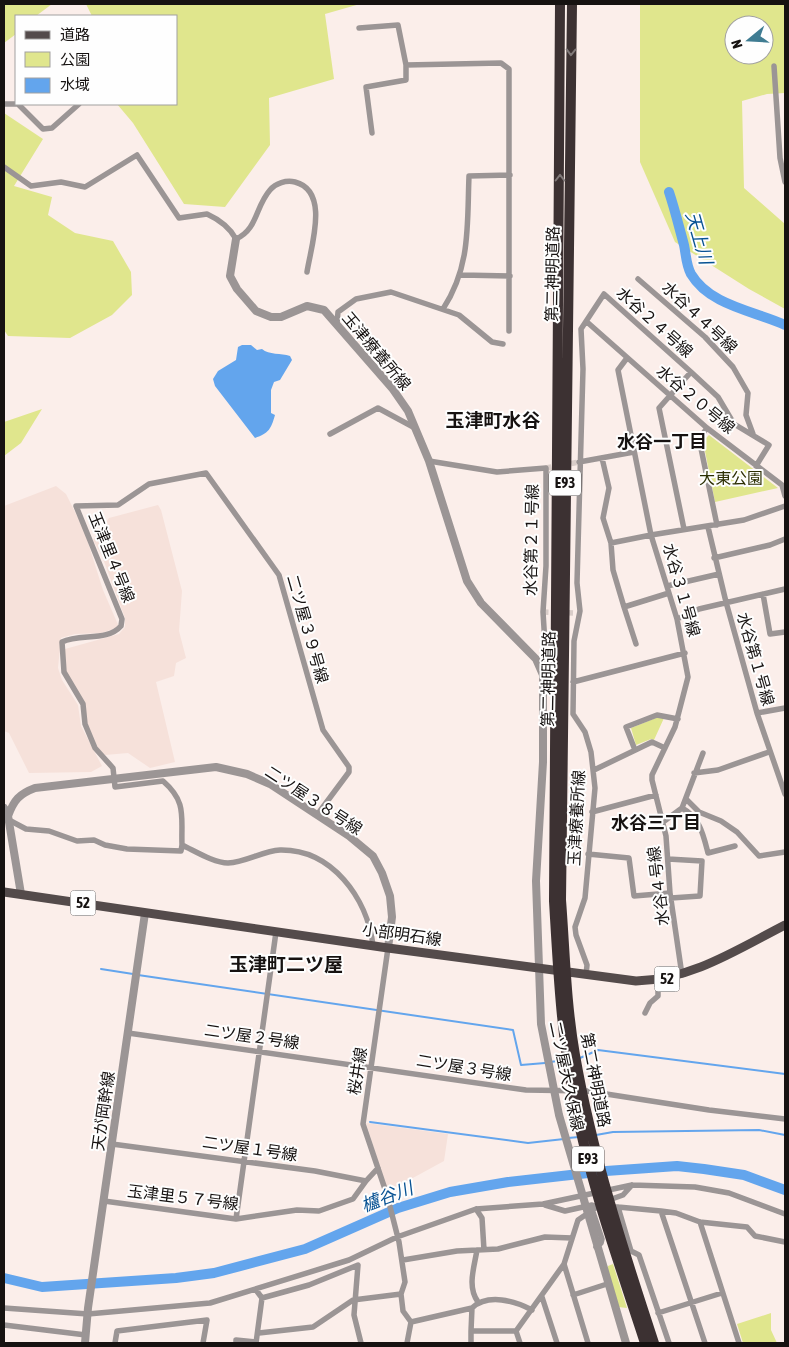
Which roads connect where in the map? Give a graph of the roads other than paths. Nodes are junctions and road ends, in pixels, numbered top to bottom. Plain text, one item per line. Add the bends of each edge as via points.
1 (560, 4) edge
2 (572, 4) edge
3 (359, 28) dead end
4 (406, 65) junction
5 (774, 66) dead end
6 (18, 105) edge
7 (78, 105) edge
8 (372, 133) dead end
9 (4, 167) edge
10 (510, 175) junction
11 (785, 182) edge
12 (236, 240) junction
13 (307, 272) dead end
14 (461, 276) junction
15 (510, 276) junction
16 (638, 278) dead end
17 (443, 309) junction
18 (587, 322) junction
19 (337, 323) junction
20 (510, 331) dead end
21 (502, 344) dead end
22 (627, 358) junction
23 (691, 372) junction
24 (670, 395) junction
25 (707, 428) junction
26 (418, 430) junction
27 (330, 434) dead end
28 (753, 434) junction
29 (634, 452) junction
30 (602, 458) junction
31 (428, 461) junction
32 (579, 462) junction
33 (756, 466) junction
34 (785, 496) edge
35 (76, 506) joint
36 (785, 506) edge
37 (717, 525) junction
38 (708, 527) junction
39 (684, 529) junction
40 (651, 535) junction
41 (785, 539) edge
42 (611, 543) junction
43 (714, 558) junction
44 (718, 574) junction
45 (667, 586) junction
46 (785, 589) edge
47 (670, 593) junction
48 (763, 594) junction
49 (726, 602) junction
50 (624, 607) junction
51 (580, 611) junction
52 (573, 613) tunnel mouth
53 (677, 618) junction
54 (785, 632) edge
55 (636, 644) dead end
56 (685, 653) junction
57 (541, 668) junction
58 (573, 682) junction
59 (785, 708) edge
60 (757, 713) junction
61 (678, 719) junction
62 (665, 748) junction
63 (635, 750) junction
64 (769, 752) junction
65 (703, 753) dead end
66 (594, 770) junction
67 (694, 773) junction
68 (783, 776) edge
69 (114, 779) junction
70 (785, 794) edge
71 (656, 795) junction
72 (686, 800) junction
73 (4, 808) edge
74 (682, 808) junction
75 (592, 812) junction
76 (317, 815) junction
77 (7, 817) edge
78 (663, 822) junction
79 (182, 845) junction
80 (735, 846) dead end
81 (785, 852) edge
82 (588, 854) junction
83 (668, 859) junction
84 (4, 892) edge
85 (21, 894) junction
86 (671, 896) junction
87 (145, 912) junction
88 (785, 924) edge
89 (276, 932) junction
90 (373, 946) junction
91 (388, 948) junction
92 (562, 962) junction
93 (538, 967) junction
94 (586, 975) junction
95 (682, 975) junction
96 (658, 980) junction
97 (645, 1014) dead end
98 (128, 1033) junction
99 (259, 1051) junction
100 (372, 1067) junction
101 (553, 1090) junction
102 (785, 1119) edge
103 (112, 1144) junction
104 (243, 1161) junction
105 (378, 1168) junction
106 (366, 1181) junction
107 (632, 1185) junction
108 (104, 1201) junction
109 (543, 1204) junction
110 (618, 1207) junction
111 (476, 1208) junction
112 (594, 1208) junction
113 (661, 1210) junction
114 (785, 1214) edge
115 (236, 1220) junction
116 (700, 1222) junction
117 (396, 1234) junction
118 (572, 1238) junction
119 (785, 1242) edge
120 (596, 1246) junction
121 (481, 1250) junction
122 (402, 1260) junction
123 (622, 1261) junction
124 (564, 1264) junction
125 (607, 1284) junction
126 (256, 1290) junction
127 (722, 1292) junction
128 (402, 1294) junction
129 (573, 1295) junction
130 (542, 1297) junction
131 (262, 1298) junction
132 (353, 1300) junction
133 (478, 1302) junction
134 (691, 1302) junction
135 (4, 1308) edge
136 (472, 1308) junction
137 (532, 1310) junction
138 (88, 1311) junction
139 (658, 1313) junction
140 (4, 1315) edge
141 (411, 1322) junction
142 (4, 1325) edge
143 (471, 1331) junction
144 (516, 1331) junction
145 (259, 1333) junction
146 (86, 1339) edge
147 (115, 1343) edge
148 (203, 1343) edge
149 (236, 1343) edge
150 (256, 1343) edge
151 (361, 1343) edge
152 (407, 1343) edge
153 (471, 1343) edge
154 (520, 1343) edge
155 (557, 1343) edge
156 (588, 1343) edge
157 (626, 1343) edge
158 (645, 1343) edge
159 (654, 1343) edge
160 (669, 1343) edge
161 (705, 1343) edge
162 (739, 1343) edge

92 -> 1 highway, 第二神明道路 / E93 via 554,901
2 -> 92 highway, 第二神明道路 / E93
3 - 4 street via 398,25
4 - 8 street via 406,80 366,87
4 - 10 street via 501,63 509,69
5 - 11 street via 780,158
6 - 7 street via 43,129 52,128
9 - 12 street via 31,186 61,182 85,187 137,155 180,218 207,214 227,228
10 - 14 street via 469,176 466,251
10 - 15 street
12 - 13 street via 249,231 272,187 290,181 300,184 311,192 317,208
12 - 19 street, 玉津療養所線 via 230,276 237,290 256,311 280,317 307,306 315,307 324,310
14 - 15 street
14 - 17 street
15 - 20 street
16 - 28 street, 水谷４４号線 via 705,337 734,368 748,393 746,415
17 - 19 street via 391,292 356,299 338,312
17 - 21 street via 460,315 492,342
18 - 22 street, 水谷２０号線
18 - 23 street, 水谷２４号線 via 604,294
18 - 32 street, 水谷２４号線 via 580,329 583,369
19 - 26 street, 玉津療養所線 via 392,388
22 - 24 street, 水谷２０号線
22 - 29 street, 水谷３１号線 via 618,370
23 - 24 street, 水谷２４号線
23 - 28 street via 718,398 734,424
24 - 25 street, 水谷２０号線
24 - 39 street, 水谷２４号線 via 659,408
25 - 33 street, 水谷２０号線
25 - 37 street via 699,439
26 - 27 street via 378,408
26 - 31 street, 玉津療養所線
28 - 33 street via 770,445
29 - 30 street
29 - 40 street, 水谷３１号線
30 - 32 street
30 - 42 street via 609,488 603,518
31 - 57 street, 玉津療養所線 via 467,581 481,603
31 - 57 street, 水谷第２１号線 via 497,472 546,468 543,612 546,660
32 - 51 street, 水谷２４号線 via 577,583
33 - 34 street, 水谷２０号線 via 782,485
35 - 69 street, 玉津里４号線 via 122,619 121,626 112,632 69,638 62,642 61,656 64,672 83,704 85,724 96,748 113,768
35 - 76 street, 二ツ屋３９号線 via 118,505 149,484 206,473 279,574 323,730 349,767 349,772
36 - 37 street
37 - 38 street
38 - 39 street
38 - 43 street, 水谷第１号線
39 - 40 street
40 - 42 street
40 - 45 street, 水谷３１号線
41 - 43 street
42 - 50 street via 613,570
43 - 44 street, 水谷第１号線
44 - 45 street
44 - 49 street, 水谷第１号線
45 - 47 street, 水谷３１号線
46 - 48 street
47 - 50 street
47 - 53 street, 水谷３１号線
48 - 49 street
48 - 54 street via 770,634
49 - 53 street
49 - 60 street, 水谷第１号線
50 - 55 street
51 - 52 street
51 - 58 street, 玉津療養所線 via 574,640
53 - 56 street, 水谷３１号線
56 - 58 street
56 - 61 street, 水谷４号線 via 688,677
57 - 93 street via 544,713 536,881
58 - 66 street, 玉津療養所線 via 573,714 585,732
59 - 60 street
60 - 64 street, 水谷第１号線
61 - 62 street, 水谷４号線
61 - 63 street via 657,715 626,727
62 - 63 street via 652,742
62 - 71 street, 水谷４号線 via 652,775
63 - 66 street
64 - 67 street via 718,770
64 - 68 street, 水谷第１号線
65 - 67 street
66 - 75 street, 玉津療養所線
67 - 72 street
68 - 70 street, 水谷第１号線
69 - 76 street, 二ツ屋３８号線 via 216,767 270,784
69 - 77 street, 二ツ屋３８号線 via 35,788 22,793 14,801
69 - 79 street via 115,787 163,781 171,788 180,803
71 - 75 street
71 - 78 street, 水谷４号線
72 - 74 street
72 - 81 street via 699,812 737,832 759,856
73 - 77 street
74 - 78 street
74 - 80 street via 692,813 702,830 708,853
75 - 82 street, 玉津療養所線
76 - 91 street, 二ツ屋３８号線 via 373,856 382,872 390,896 392,917
77 - 79 street via 26,829 49,831 77,841 94,840 127,849 177,851 181,851
77 - 85 street
78 - 83 street, 水谷４号線
79 - 90 street via 226,863 280,850 314,856 334,869 348,884 367,915
82 - 86 street via 629,858 634,896
82 - 94 street, 玉津療養所線 via 585,898 575,927 587,965
83 - 86 street, 水谷４号線
83 - 86 street via 702,861 700,896
84 - 85 main road, 小部明石線 / 52
85 - 87 main road, 小部明石線 / 52
86 - 95 street, 水谷４号線
87 - 89 main road, 小部明石線 / 52
87 - 98 street, 天が岡幹線
88 - 95 main road, 小部明石線 / 52
89 - 90 main road, 小部明石線 / 52
89 - 99 street
90 - 91 main road, 小部明石線 / 52
91 - 93 main road, 小部明石線 / 52
91 - 100 street, 桜井線
92 - 123 highway, 第二神明道路 / E93 via 570,1054
93 - 94 main road, 小部明石線 / 52
93 - 101 street, 二ツ屋大久保線 via 541,1024
94 - 96 main road, 小部明石線 / 52 via 636,981
95 - 96 main road, 小部明石線 / 52
96 - 97 street via 658,996
98 - 99 street, 二ツ屋２号線
98 - 103 street, 天が岡幹線
99 - 100 street, 二ツ屋２号線
99 - 104 street
100 - 101 street, 二ツ屋３号線 via 526,1090
100 - 105 street, 桜井線 via 362,1124
101 - 102 street, 二ツ屋３号線 via 587,1091
101 - 120 street, 二ツ屋大久保線
103 - 104 street, 二ツ屋１号線
103 - 108 street, 天が岡幹線
104 - 106 street, 二ツ屋１号線
104 - 115 street
105 - 106 street
105 - 117 street, 桜井線
106 - 115 street, 玉津里５７号線 via 353,1199 319,1211 297,1210
107 - 109 street
107 - 112 street via 623,1195
107 - 114 street via 695,1187 729,1193
108 - 115 street, 玉津里５７号線
108 - 138 street, 天が岡幹線
109 - 111 street
109 - 112 street via 565,1211
110 - 112 street
110 - 113 street
110 - 139 street via 631,1251 639,1255
111 - 117 street
111 - 121 street via 482,1218
112 - 118 street via 578,1220
112 - 120 street via 602,1239 602,1243
113 - 116 street
113 - 134 street
116 - 119 street via 747,1227 755,1236
116 - 127 street
117 - 122 street, 桜井線
117 - 126 street via 349,1260
118 - 121 street via 545,1237
118 - 124 street
120 - 125 street, 二ツ屋大久保線
121 - 122 street
121 - 133 street via 472,1280 474,1297
122 - 128 street, 桜井線 via 405,1282
123 - 158 highway, 第二神明道路 / E93
123 - 159 highway, 第二神明道路 / E93
124 - 129 street
124 - 130 street
125 - 129 street
125 - 157 street, 二ツ屋大久保線
126 - 131 street
126 - 138 street via 210,1303
127 - 134 street
127 - 162 street
128 - 132 street
128 - 141 street, 桜井線 via 403,1311
129 - 156 street
130 - 137 street
130 - 155 street
131 - 132 street via 309,1285 358,1265
131 - 145 street
132 - 145 street via 313,1327
132 - 151 street
133 - 136 street
133 - 137 street via 511,1300
134 - 139 street
134 - 161 street
135 - 138 street
135 - 140 street
136 - 141 street
136 - 143 street
137 - 144 street
138 - 146 street, 天が岡幹線
139 - 160 street
141 - 152 street
142 - 146 street
143 - 144 street
143 - 153 street
144 - 154 street
145 - 150 street
147 - 148 street via 117,1331 207,1320
149 - 150 street via 236,1340

